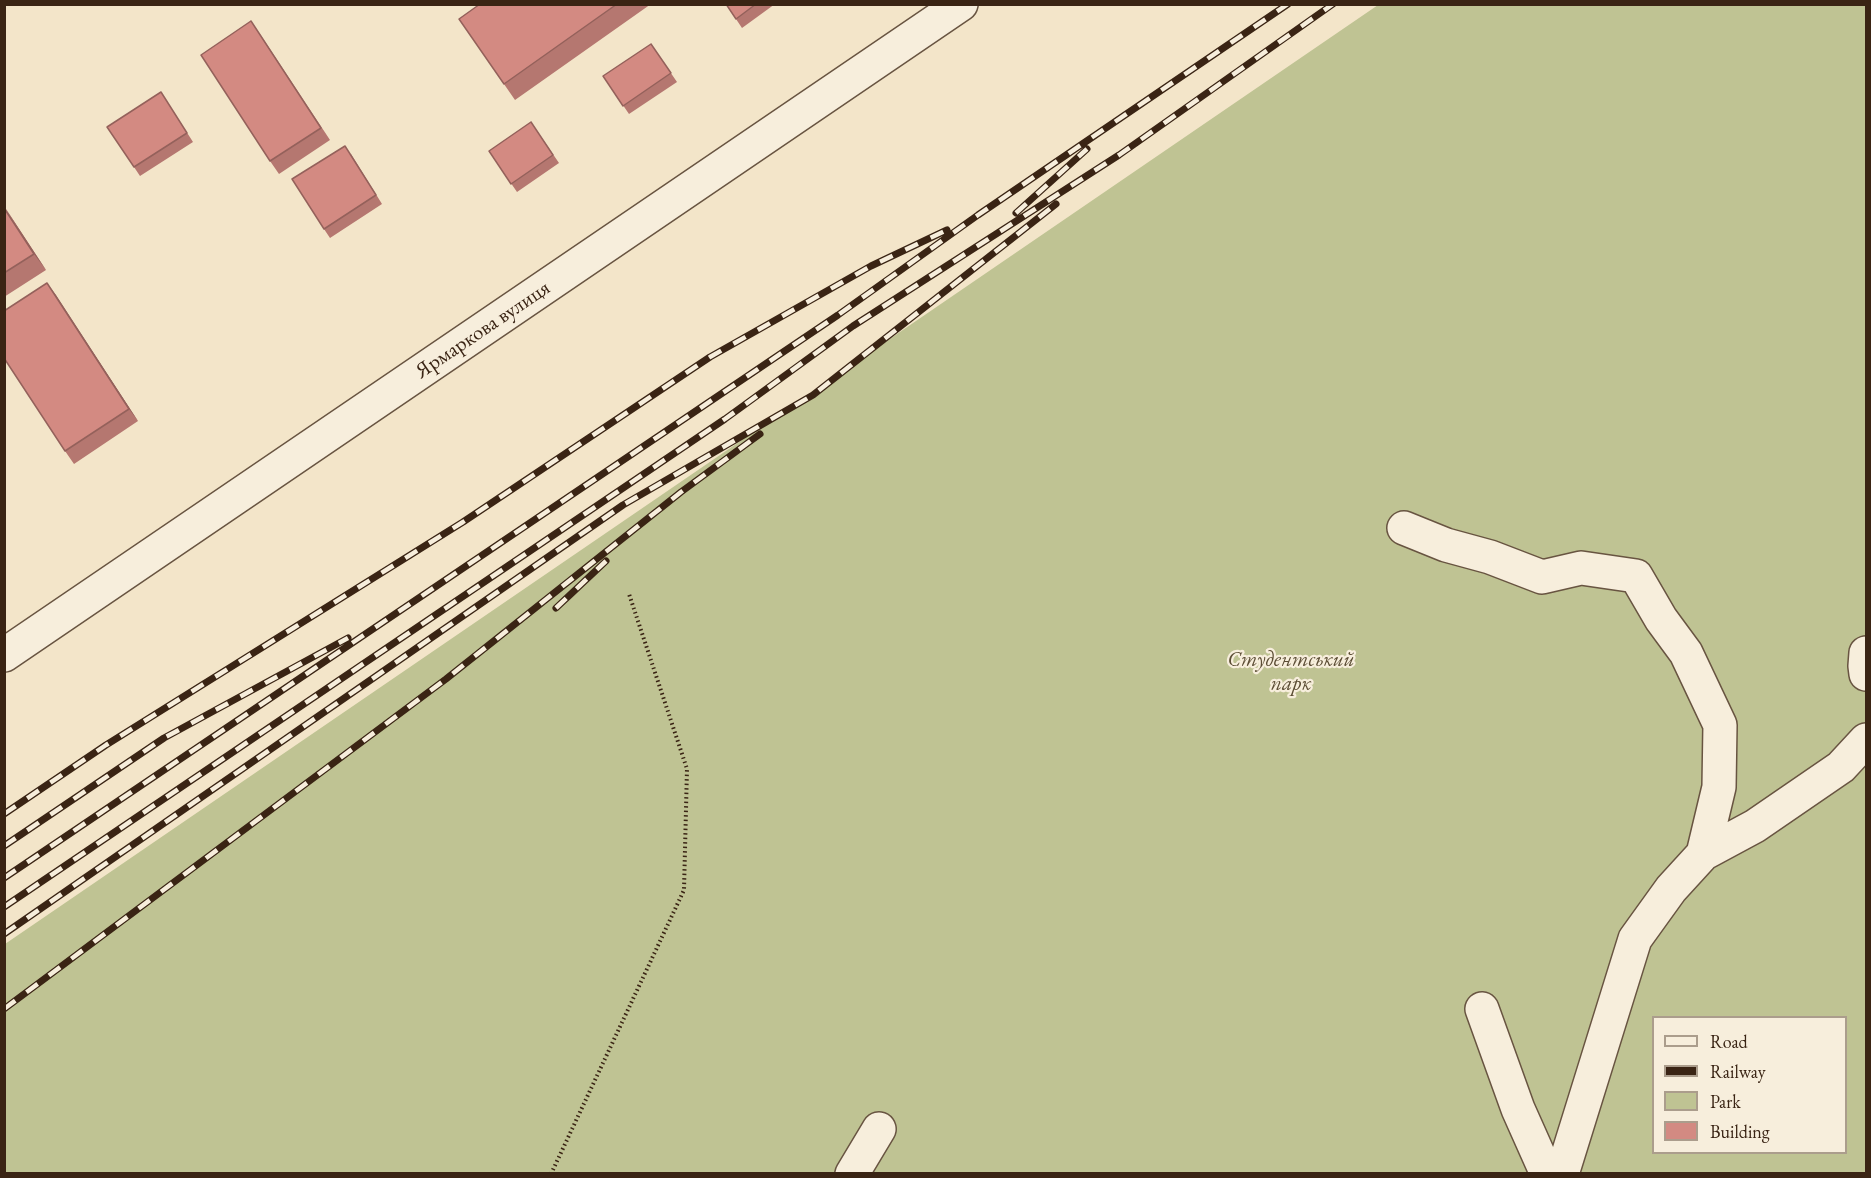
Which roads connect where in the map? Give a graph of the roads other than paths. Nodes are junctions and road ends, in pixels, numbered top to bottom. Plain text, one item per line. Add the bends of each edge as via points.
1 (962, 4) edge
2 (1404, 528) dead end
3 (1866, 653) edge
4 (4, 656) edge
5 (1866, 674) edge
6 (1866, 740) edge
7 (1703, 854) junction
8 (1482, 1009) dead end
9 (879, 1129) dead end
10 (852, 1173) edge
11 (1547, 1173) edge
12 (1562, 1173) edge

1 - 4 street, Ярмаркова вулиця
2 - 7 street via 1542,577 1581,568 1636,576 1686,653 1719,725 1719,787
3 - 5 street
6 - 7 street via 1841,767 1755,826
7 - 12 street via 1671,889 1635,939
8 - 11 street via 1518,1109
9 - 10 street

